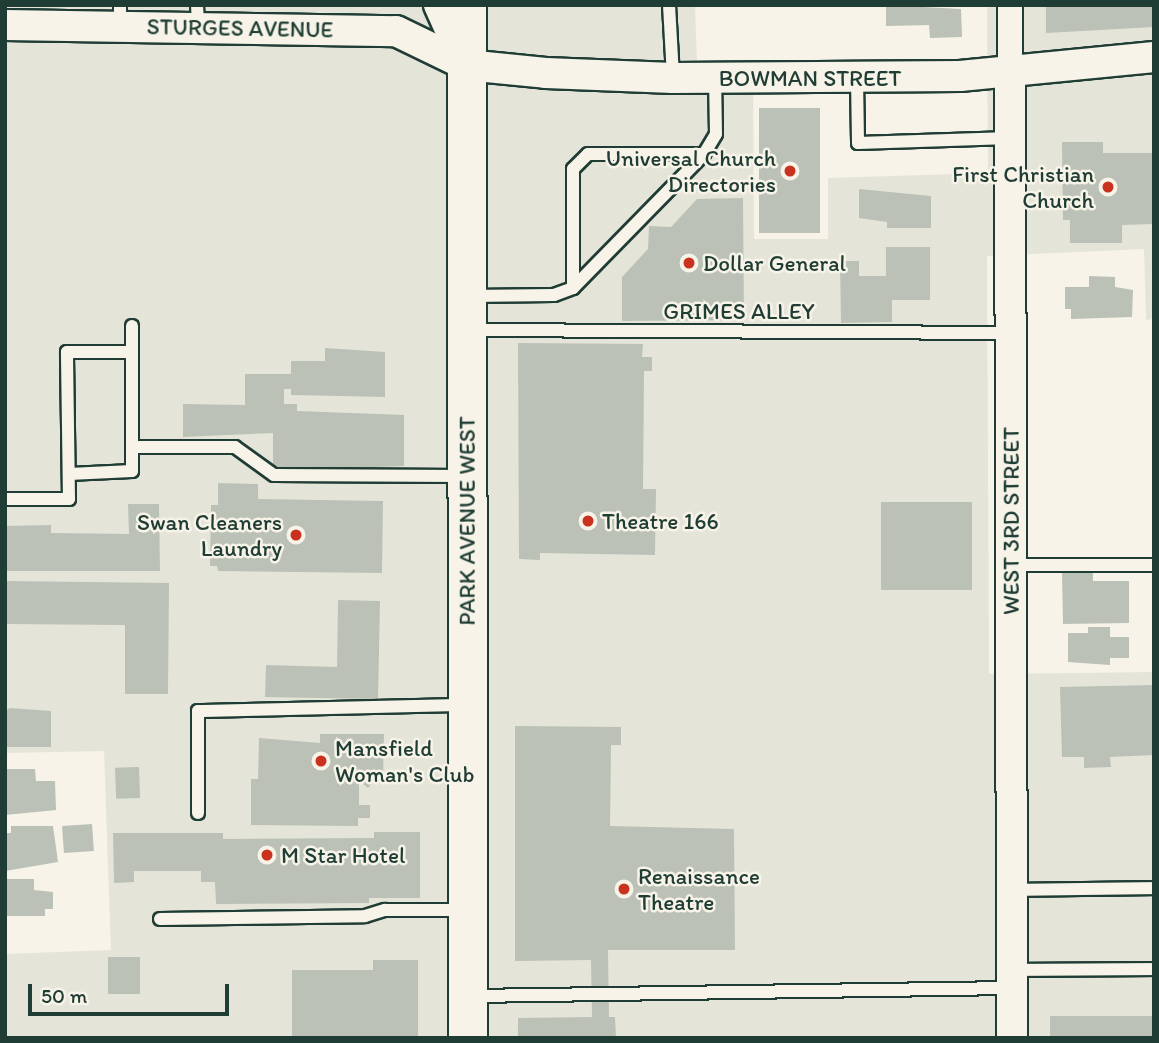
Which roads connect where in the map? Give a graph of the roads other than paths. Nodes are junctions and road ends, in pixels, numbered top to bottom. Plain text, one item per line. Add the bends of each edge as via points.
1 (439, 5) edge
2 (467, 5) edge
3 (669, 5) edge
4 (1010, 5) edge
5 (120, 15) edge
6 (197, 16) edge
7 (5, 25) edge
8 (1154, 57) edge
9 (466, 65) junction
10 (1010, 69) junction
11 (673, 78) junction
12 (857, 78) junction
13 (715, 79) junction
14 (1010, 138) junction
15 (704, 154) junction
16 (573, 288) junction
17 (466, 313) junction
18 (132, 326) dead end
19 (1011, 333) junction
20 (132, 352) junction
21 (132, 447) junction
22 (69, 474) junction
23 (467, 476) junction
24 (5, 499) edge
25 (1011, 565) junction
26 (1154, 565) edge
27 (467, 705) junction
28 (198, 813) dead end
29 (1154, 888) edge
30 (1012, 890) junction
31 (468, 910) junction
32 (160, 919) dead end
33 (1154, 969) edge
34 (1012, 979) junction
35 (468, 996) junction
36 (468, 1038) edge
37 (1012, 1038) edge

1 - 9 street
2 - 9 main road, PARK AVENUE WEST
3 - 11 lane
4 - 10 street, WEST 3RD STREET
5 - 6 street, STURGES AVENUE
5 - 7 street, STURGES AVENUE
6 - 9 street, STURGES AVENUE via 396,31
8 - 10 street, BOWMAN STREET
9 - 11 street, BOWMAN STREET
9 - 17 main road, PARK AVENUE WEST
10 - 12 street, BOWMAN STREET via 960,76
10 - 14 street, WEST 3RD STREET
11 - 13 street, BOWMAN STREET
12 - 13 street, BOWMAN STREET
12 - 14 lane via 858,143
13 - 15 lane via 716,134
14 - 19 street, WEST 3RD STREET
15 - 16 lane
15 - 16 lane via 588,154 573,169
16 - 17 lane
17 - 19 lane, GRIMES ALLEY
17 - 23 main road, PARK AVENUE WEST
18 - 20 lane
19 - 25 street, WEST 3RD STREET
20 - 21 lane
20 - 22 lane via 67,352
21 - 22 lane via 132,471
21 - 23 lane via 235,447 274,475
22 - 24 lane via 69,499
23 - 27 main road, PARK AVENUE WEST
25 - 26 lane
25 - 30 street, WEST 3RD STREET
27 - 28 lane via 198,711
27 - 31 main road, PARK AVENUE WEST
29 - 30 lane
30 - 34 street, WEST 3RD STREET
31 - 32 lane
31 - 35 main road, PARK AVENUE WEST
33 - 34 lane
34 - 35 lane
34 - 37 street, WEST 3RD STREET
35 - 36 main road, PARK AVENUE WEST

